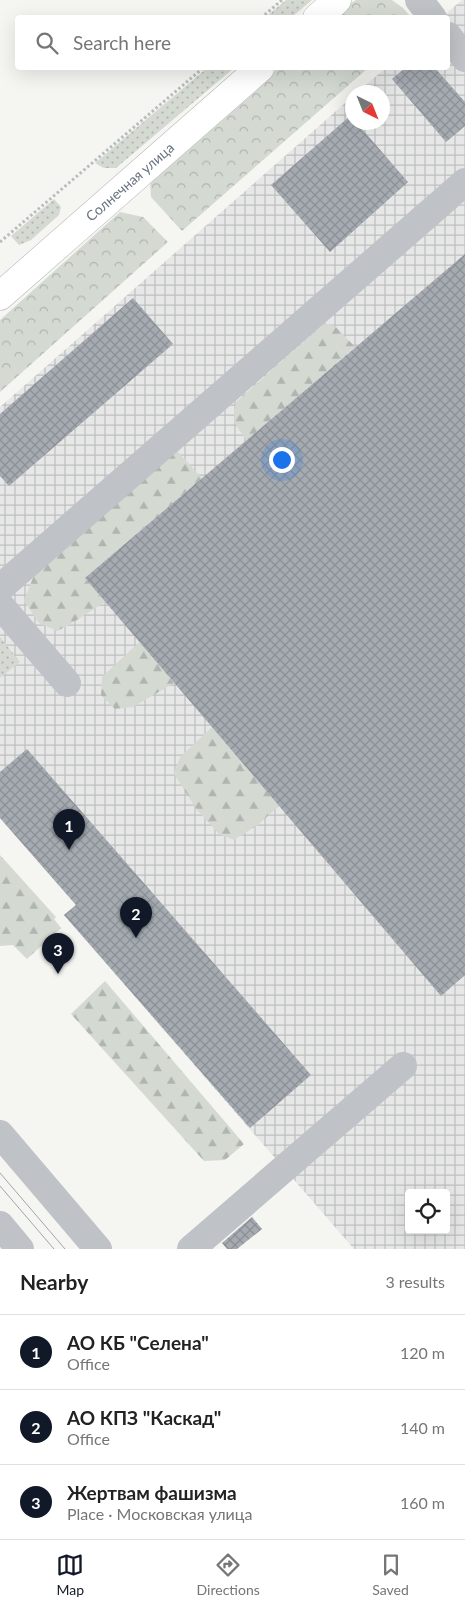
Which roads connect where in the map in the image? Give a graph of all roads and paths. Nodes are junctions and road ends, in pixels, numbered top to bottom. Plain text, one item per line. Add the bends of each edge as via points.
1 (282, 0) edge
2 (337, 0) edge
3 (419, 0) edge
4 (264, 15) edge
5 (320, 15) edge
6 (431, 15) edge
7 (450, 39) edge
8 (465, 58) edge
9 (201, 70) edge
10 (258, 70) edge
11 (465, 182) edge
12 (0, 242) edge
13 (0, 296) edge
14 (0, 588) edge
15 (0, 605) edge
16 (67, 683) dead end
17 (403, 1066) dead end
18 (0, 1134) edge
19 (0, 1226) edge
20 (20, 1249) edge
21 (98, 1249) edge
22 (191, 1249) edge

1 - 4 path
2 - 5 main road
3 - 6 street
7 - 8 street
9 - 12 path
10 - 13 main road, Солнечная улица
11 - 14 street
15 - 16 street
17 - 22 street
18 - 21 street
19 - 20 street

